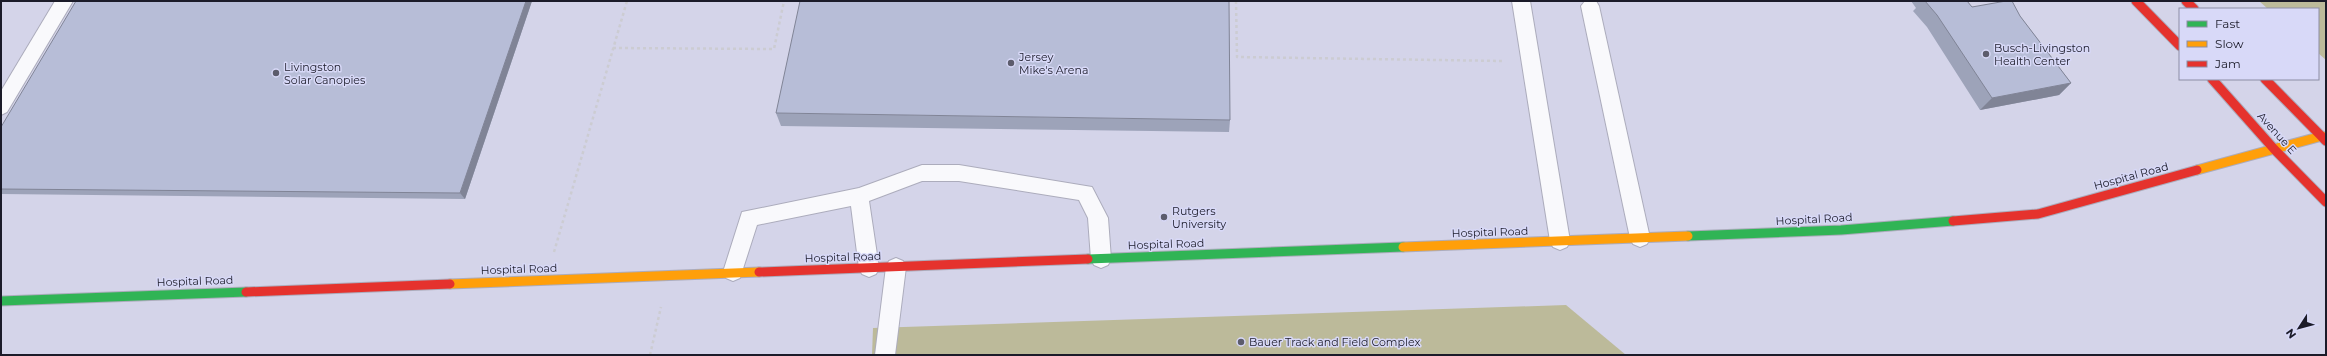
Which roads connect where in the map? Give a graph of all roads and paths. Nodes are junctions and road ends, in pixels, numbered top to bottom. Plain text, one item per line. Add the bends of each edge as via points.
1 (64, 1) edge
2 (627, 1) edge
3 (784, 1) edge
4 (1236, 1) edge
5 (1521, 1) edge
6 (2136, 1) edge
7 (1590, 6) dead end
8 (2179, 45) edge
9 (613, 48) junction
10 (1504, 61) dead end
11 (2213, 80) edge
12 (2266, 80) edge
13 (1, 107) edge
14 (2324, 139) edge
15 (2274, 149) junction
16 (859, 196) junction
17 (2326, 202) edge
18 (1640, 238) junction
19 (1560, 241) junction
20 (552, 257) dead end
21 (1101, 259) junction
22 (896, 267) junction
23 (869, 268) junction
24 (733, 272) junction
25 (1, 301) edge
26 (661, 307) dead end
27 (650, 355) edge
28 (885, 355) edge

1 - 13 lane
2 - 9 path
3 - 9 path via 774,49
4 - 10 path via 1237,57
5 - 19 lane
6 - 8 street
7 - 18 lane
9 - 20 path
11 - 15 street, Avenue E
12 - 14 street
14 - 15 street, Hospital Road
15 - 17 street, Avenue E
15 - 18 street, Hospital Road via 2038,214 1841,230
16 - 21 lane via 922,172 959,173 1085,192 1098,218
16 - 23 lane
16 - 24 lane via 749,218
18 - 19 street, Hospital Road
19 - 21 street, Hospital Road
21 - 22 street, Hospital Road
22 - 23 street, Hospital Road
22 - 28 lane
23 - 24 street, Hospital Road
24 - 25 street, Hospital Road
26 - 27 path

